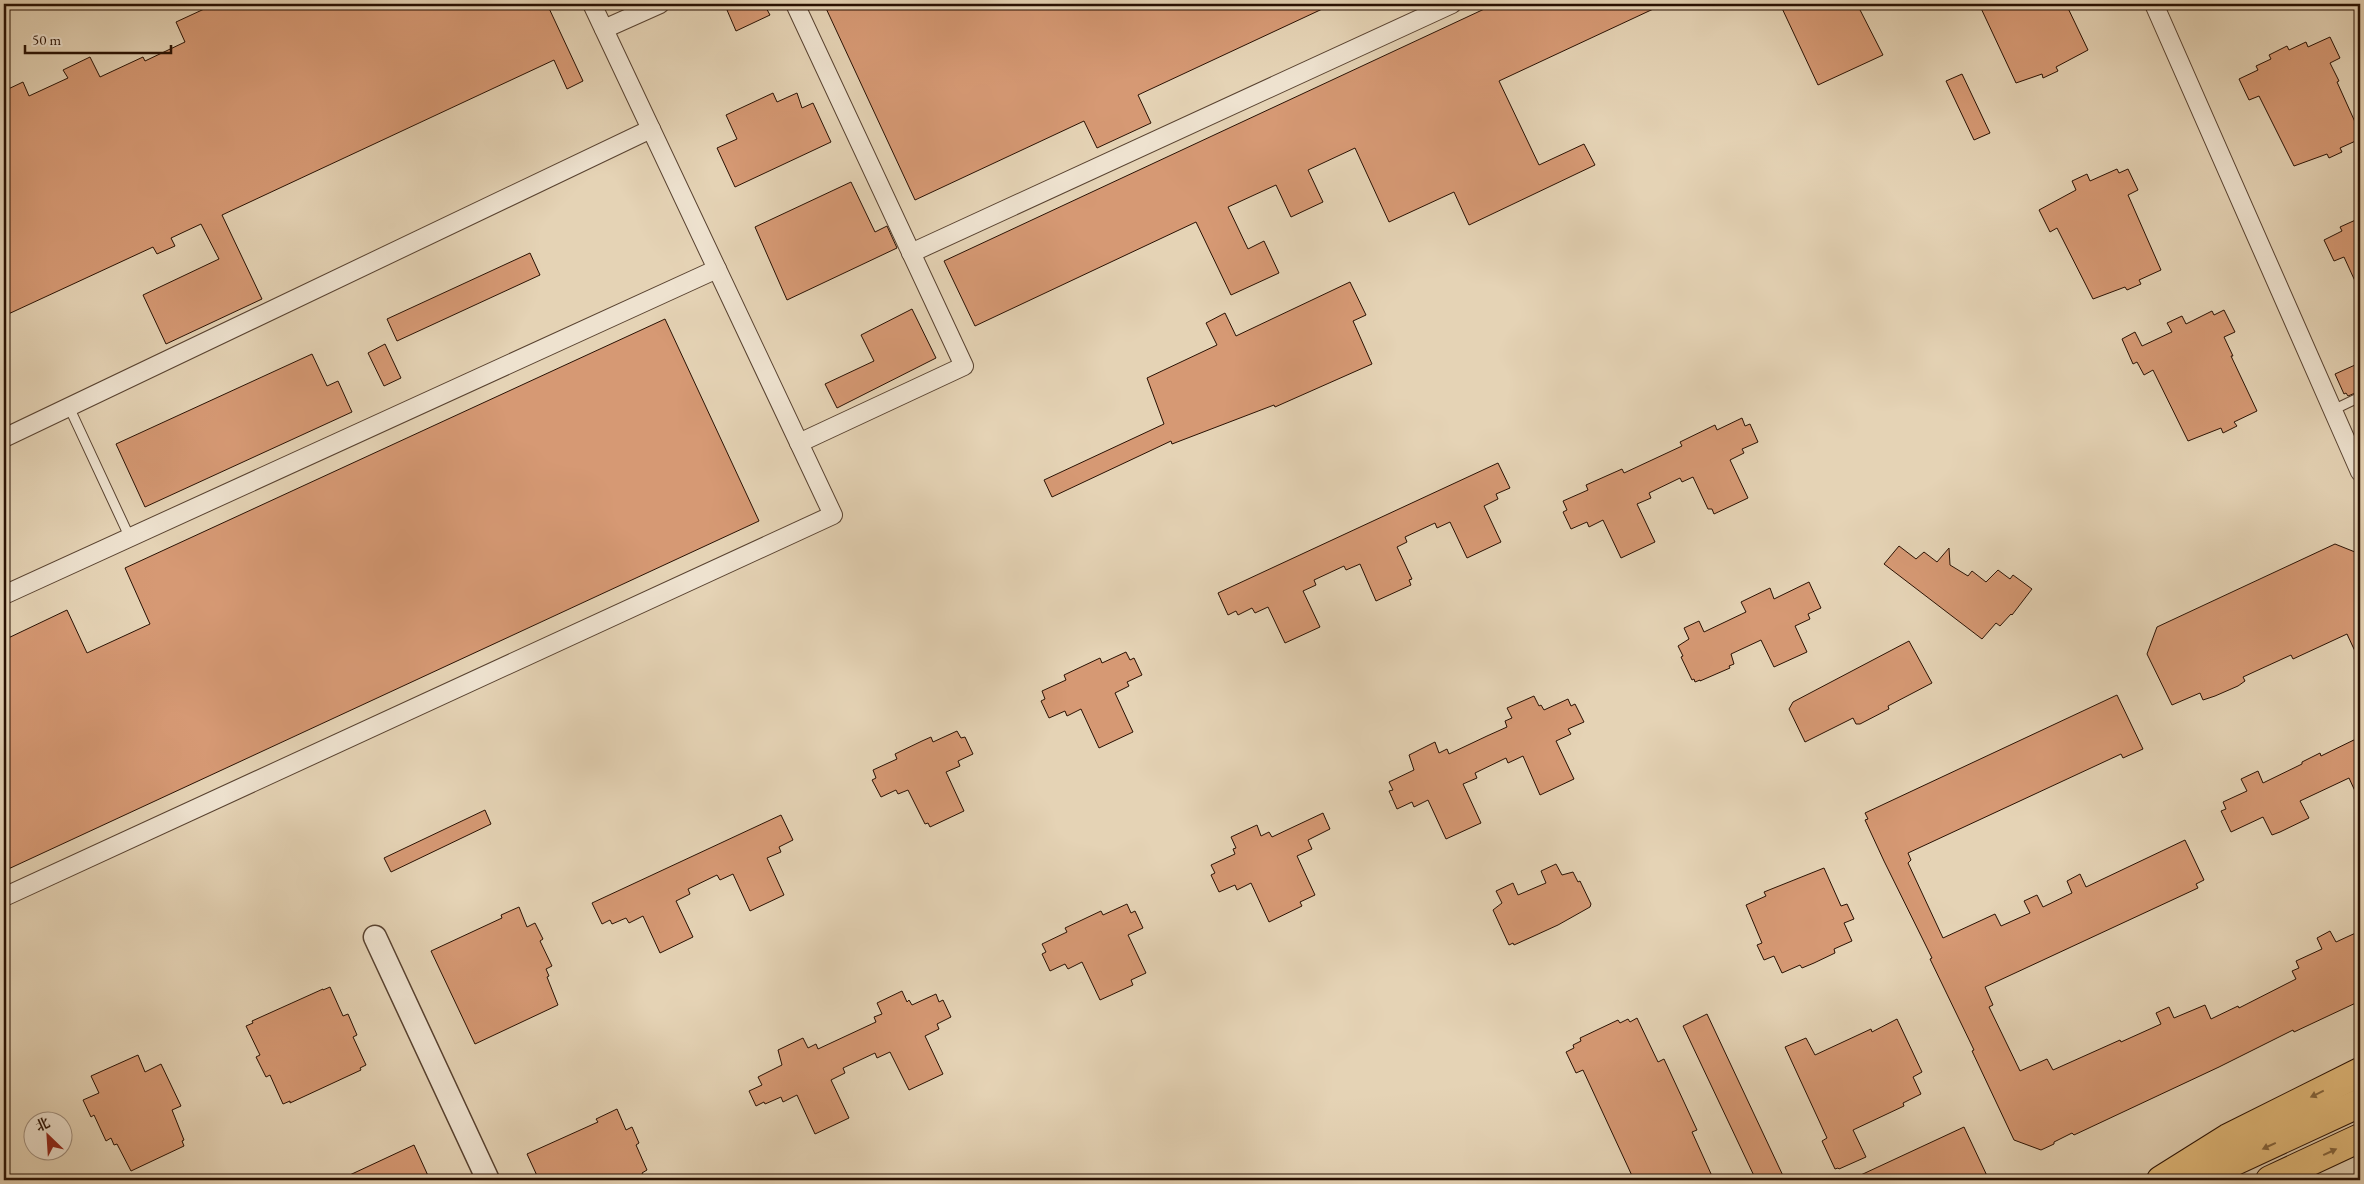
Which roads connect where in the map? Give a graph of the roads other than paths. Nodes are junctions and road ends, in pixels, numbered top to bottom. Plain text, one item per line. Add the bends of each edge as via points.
1 (592, 4) edge
2 (660, 4) edge
3 (795, 4) edge
4 (1452, 4) edge
5 (2154, 4) edge
6 (604, 29) junction
7 (651, 129) junction
8 (912, 253) junction
9 (717, 269) junction
10 (2360, 397) edge
11 (69, 407) junction
12 (2333, 410) junction
13 (4, 438) edge
14 (799, 443) junction
15 (2360, 472) edge
16 (130, 538) junction
17 (4, 596) edge
18 (4, 897) edge
19 (375, 937) dead end
20 (2360, 1072) edge
21 (2360, 1103) edge
22 (2360, 1138) edge
23 (488, 1180) edge
24 (2161, 1180) edge
25 (2194, 1180) edge
26 (2270, 1180) edge

1 - 6 street
2 - 6 street
3 - 8 street
4 - 8 street
5 - 12 street
6 - 7 street
7 - 9 street
7 - 11 street
8 - 14 street via 964,366
9 - 14 street
9 - 16 street
10 - 12 lane
11 - 13 street
11 - 16 lane
12 - 15 street
14 - 18 street via 833,515
16 - 17 street
19 - 23 street
20 -> 24 highway via 2228,1138
21 -> 25 highway
26 -> 22 highway

